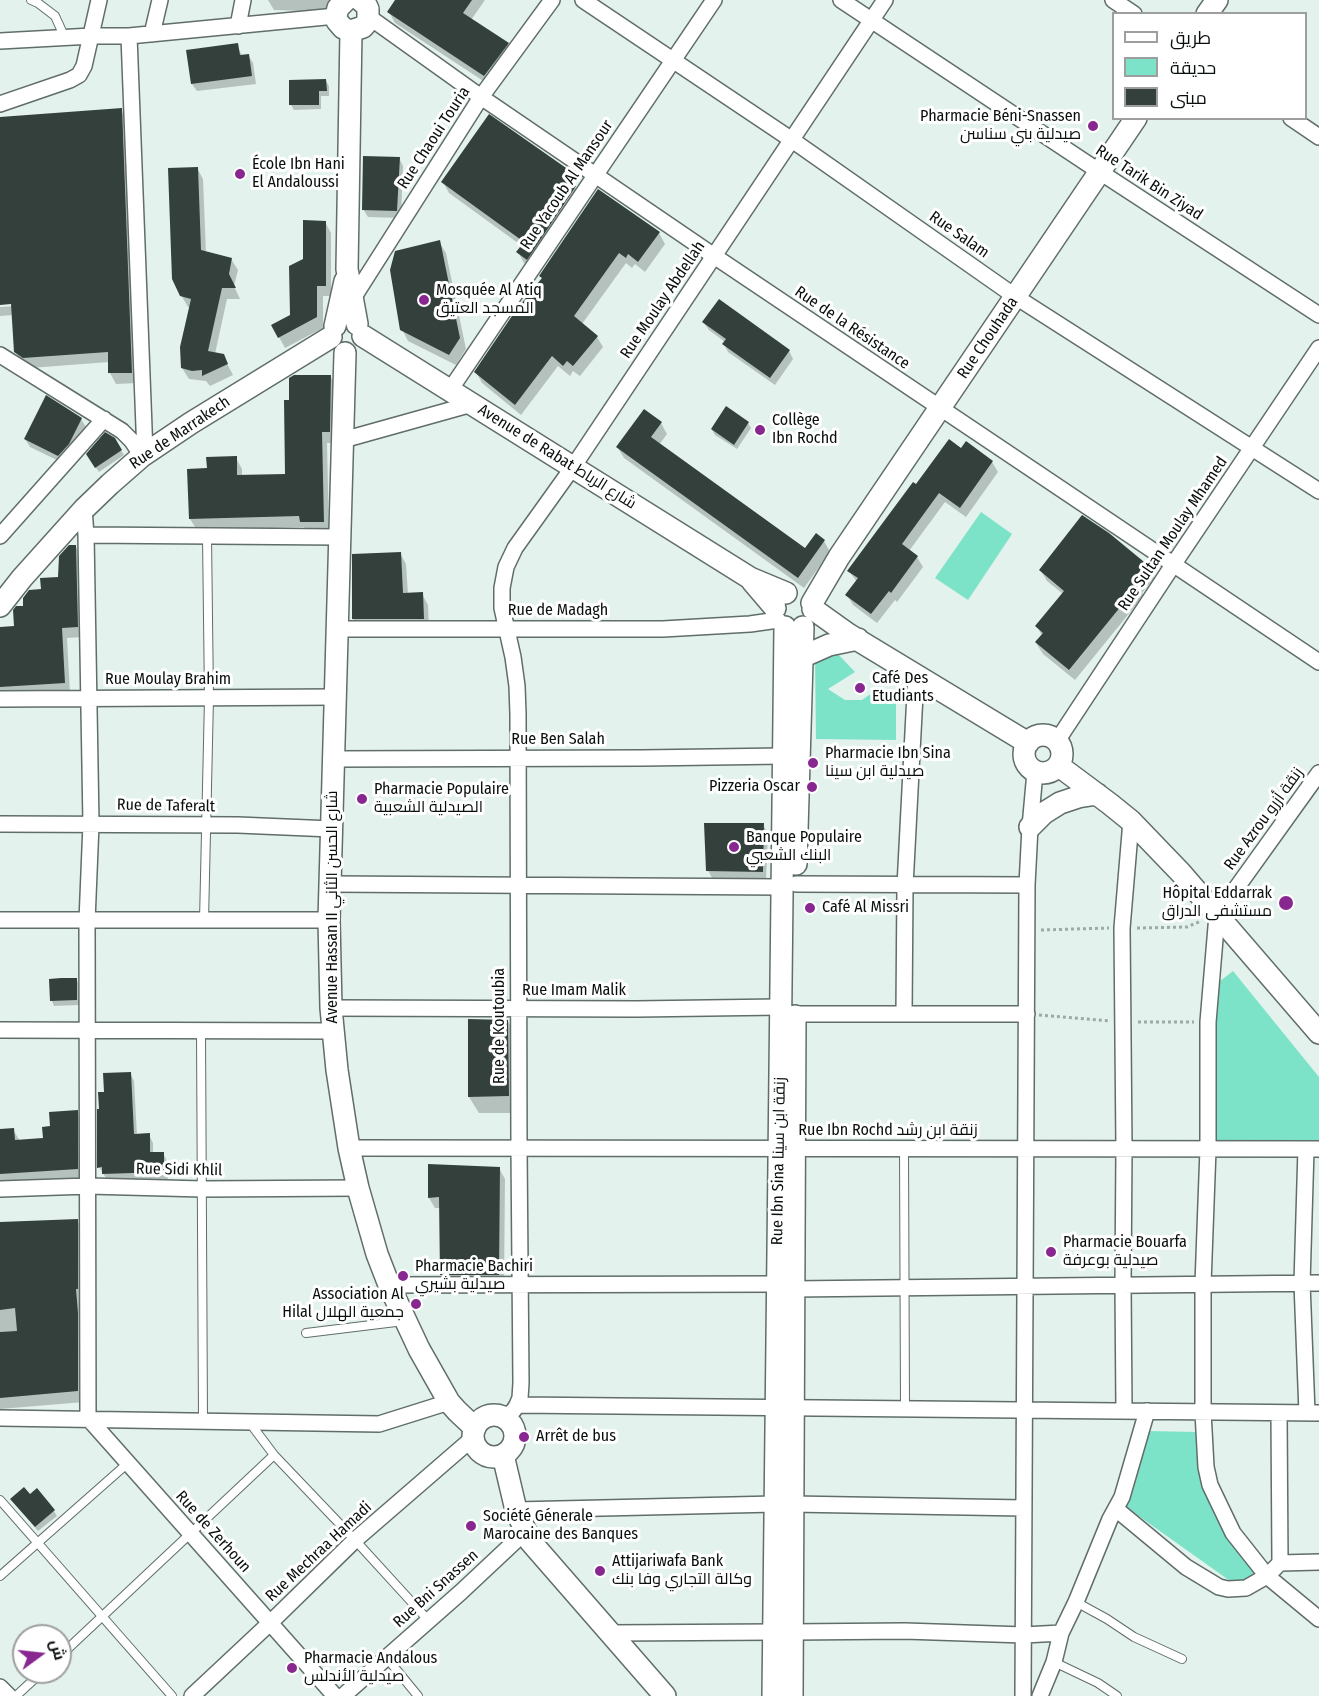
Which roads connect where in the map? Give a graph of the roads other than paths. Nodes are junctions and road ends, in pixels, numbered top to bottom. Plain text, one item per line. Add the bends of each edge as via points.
1 (31, 0) edge
2 (99, 0) edge
3 (160, 0) edge
4 (243, 0) edge
5 (552, 0) edge
6 (583, 0) edge
7 (714, 0) edge
8 (841, 0) edge
9 (885, 0) edge
10 (1113, 0) edge
11 (356, 7) edge
12 (1131, 12) edge
13 (872, 21) junction
14 (238, 26) junction
15 (152, 34) junction
16 (92, 36) junction
17 (129, 36) junction
18 (65, 38) junction
19 (0, 41) edge
20 (673, 60) junction
21 (481, 97) junction
22 (0, 104) edge
23 (1135, 120) edge
24 (1294, 120) edge
25 (1319, 137) edge
26 (792, 140) junction
27 (1100, 172) junction
28 (595, 175) junction
29 (714, 256) junction
30 (347, 269) junction
31 (1016, 297) junction
32 (352, 300) junction
33 (1319, 315) edge
34 (360, 330) junction
35 (337, 339) junction
36 (1319, 348) edge
37 (0, 355) edge
38 (450, 390) junction
39 (472, 404) junction
40 (940, 409) junction
41 (104, 419) junction
42 (343, 440) junction
43 (1252, 448) junction
44 (144, 455) junction
45 (573, 467) junction
46 (1319, 491) edge
47 (84, 510) junction
48 (86, 535) junction
49 (0, 536) edge
50 (207, 536) junction
51 (340, 537) junction
52 (1173, 565) junction
53 (0, 606) edge
54 (795, 611) junction
55 (338, 629) junction
56 (506, 630) junction
57 (853, 637) junction
58 (802, 657) junction
59 (1319, 662) edge
60 (916, 675) junction
61 (336, 697) junction
62 (209, 698) junction
63 (0, 699) edge
64 (89, 699) junction
65 (1057, 741) junction
66 (1028, 743) junction
67 (783, 756) junction
68 (334, 759) junction
69 (518, 759) junction
70 (1059, 766) junction
71 (1035, 772) junction
72 (1319, 773) edge
73 (1097, 794) junction
74 (1131, 821) junction
75 (0, 824) edge
76 (92, 824) junction
77 (205, 825) junction
78 (1030, 827) junction
79 (332, 829) junction
80 (330, 884) junction
81 (519, 885) junction
82 (789, 885) junction
83 (1027, 885) junction
84 (904, 886) junction
85 (1217, 915) junction
86 (330, 920) junction
87 (0, 921) edge
88 (87, 921) junction
89 (204, 921) junction
90 (331, 1008) junction
91 (518, 1009) junction
92 (788, 1011) junction
93 (904, 1014) junction
94 (1027, 1014) junction
95 (0, 1030) edge
96 (88, 1030) junction
97 (201, 1031) junction
98 (333, 1031) junction
99 (1319, 1033) edge
100 (349, 1148) junction
101 (519, 1148) junction
102 (786, 1149) junction
103 (904, 1149) junction
104 (1026, 1149) junction
105 (1124, 1149) junction
106 (1208, 1149) junction
107 (1312, 1149) edge
108 (88, 1186) junction
109 (358, 1188) junction
110 (0, 1189) edge
111 (202, 1189) junction
112 (1302, 1283) junction
113 (1319, 1283) edge
114 (520, 1284) junction
115 (1203, 1284) junction
116 (389, 1285) junction
117 (1123, 1285) junction
118 (1025, 1286) junction
119 (785, 1287) junction
120 (905, 1287) junction
121 (405, 1321) junction
122 (306, 1333) dead end
123 (449, 1402) junction
124 (784, 1408) junction
125 (905, 1409) junction
126 (1025, 1410) junction
127 (511, 1411) junction
128 (1124, 1411) junction
129 (1147, 1411) junction
130 (1203, 1412) junction
131 (1279, 1413) junction
132 (1313, 1413) edge
133 (0, 1418) edge
134 (88, 1419) junction
135 (203, 1420) junction
136 (249, 1421) junction
137 (475, 1432) junction
138 (274, 1455) junction
139 (503, 1455) junction
140 (128, 1463) junction
141 (0, 1500) edge
142 (784, 1504) junction
143 (1024, 1509) junction
144 (1116, 1509) junction
145 (516, 1510) junction
146 (525, 1532) junction
147 (191, 1534) junction
148 (355, 1540) junction
149 (38, 1544) junction
150 (1319, 1562) edge
151 (1280, 1563) junction
152 (0, 1576) edge
153 (1267, 1576) junction
154 (1076, 1602) junction
155 (102, 1617) junction
156 (1319, 1619) edge
157 (428, 1620) junction
158 (270, 1623) junction
159 (783, 1632) junction
160 (611, 1633) junction
161 (1061, 1633) junction
162 (1024, 1635) junction
163 (72, 1645) edge
164 (386, 1657) junction
165 (1182, 1659) dead end
166 (1054, 1662) junction
167 (29, 1684) edge
168 (0, 1687) edge
169 (9, 1696) edge
170 (16, 1696) edge
171 (172, 1696) edge
172 (192, 1696) edge
173 (335, 1696) edge
174 (343, 1696) edge
175 (418, 1696) edge
176 (665, 1696) edge
177 (773, 1696) edge
178 (792, 1696) edge
179 (1023, 1696) edge
180 (1040, 1696) edge
181 (1117, 1696) edge

1 - 18 lane via 55,16
2 - 16 street
3 - 15 street
4 - 14 street
5 - 21 street, Rue Chaoui Touria
6 - 20 street, Rue Salam
7 - 20 street, Rue Yacoub Al Mansour
8 - 13 street, Rue Tarik Bin Ziyad
9 - 13 street, Rue Moulay Abdellah
10 - 12 street
11 - 14 street
11 - 21 street, Rue de la Résistance
11 - 30 street, Avenue Hassan II شارع الحسن الثاني
13 - 26 street, Rue Moulay Abdellah
13 - 27 street, Rue Tarik Bin Ziyad
14 - 15 street
15 - 17 street
16 - 17 street
16 - 18 street
16 - 22 street via 79,75
17 - 44 street
18 - 19 street
20 - 26 street, Rue Salam
20 - 28 street, Rue Yacoub Al Mansour
21 - 28 street, Rue de la Résistance
21 - 32 street, Rue Chaoui Touria
23 - 27 street, Rue Chouhada
24 - 25 street
26 - 29 street, Rue Moulay Abdellah
26 - 31 street, Rue Salam
27 - 31 street, Rue Chouhada
27 - 33 street, Rue Tarik Bin Ziyad
28 - 29 street, Rue de la Résistance
28 - 38 street, Rue Yacoub Al Mansour
29 - 40 street, Rue de la Résistance
29 - 45 street, Rue Moulay Abdellah
30 - 32 street, Avenue Hassan II شارع الحسن الثاني
30 - 35 street, Avenue Hassan II شارع الحسن الثاني
31 - 40 street, Rue Chouhada
31 - 43 street, Rue Salam
32 - 34 street, Avenue Hassan II شارع الحسن الثاني
34 - 35 street via 353,322 343,321
34 - 35 street via 360,346 351,352
34 - 38 street, Avenue de Rabat شارع الرباط
35 - 42 street, Avenue Hassan II شارع الحسن الثاني
35 - 44 street, Rue de Marrakech via 191,423
36 - 43 street, Rue Sultan Moulay Mhamed
37 - 41 street
38 - 39 street, Avenue de Rabat شارع الرباط
39 - 42 street
39 - 45 street, Avenue de Rabat شارع الرباط
40 - 52 street, Rue de la Résistance
40 - 54 street, Rue Chouhada via 839,557
41 - 44 street via 122,431
41 - 49 street
42 - 51 street, Avenue Hassan II شارع الحسن الثاني
43 - 46 street, Rue Salam
43 - 52 street, Rue Sultan Moulay Mhamed
44 - 47 street, Rue de Marrakech
45 - 54 street, Avenue de Rabat شارع الرباط via 750,578
45 - 56 street, Rue Moulay Abdellah via 506,567 502,608
47 - 48 street
47 - 53 street, Rue de Marrakech
48 - 50 street
48 - 64 street
50 - 51 street
50 - 62 lane
51 - 55 street, Avenue Hassan II شارع الحسن الثاني
52 - 59 street, Rue de la Résistance
52 - 65 street, Rue Sultan Moulay Mhamed
54 - 56 street, Rue de Madagh via 750,624
54 - 57 street, Avenue de Rabat شارع الرباط
54 - 58 street, Rue Ibn Sina زنقة ابن سينا
54 - 67 street, Rue Ibn Sina زنقة ابن سينا
55 - 56 street, Rue de Madagh
55 - 61 street, Avenue Hassan II شارع الحسن الثاني
56 - 69 street, Rue de Koutoubia via 517,686
57 - 58 street
57 - 60 street, Avenue de Rabat شارع الرباط
58 - 82 street, Rue Ibn Sina زنقة ابن سينا
60 - 66 street, Avenue de Rabat شارع الرباط
60 - 84 street
61 - 62 street, Rue Moulay Brahim
61 - 68 street, Avenue Hassan II شارع الحسن الثاني
62 - 64 street, Rue Moulay Brahim
62 - 77 lane
63 - 64 street, Rue Moulay Brahim
64 - 76 street
65 - 66 street via 1039,735
65 - 70 street via 1063,753
66 - 71 street via 1024,756
67 - 69 street, Rue Ben Salah
67 - 82 street, Rue Ibn Sina زنقة ابن سينا
68 - 69 street, Rue Ben Salah
68 - 79 street, Avenue Hassan II شارع الحسن الثاني
69 - 81 street, Rue de Koutoubia
70 - 71 street via 1048,774
70 - 73 street
71 - 78 street
72 - 85 street, Rue Azrou زنقة أزرو
73 - 74 street
73 - 78 street via 1060,803
74 - 85 street
74 - 105 street via 1122,928
75 - 76 street, Rue de Taferalt
76 - 77 street, Rue de Taferalt
76 - 88 street
77 - 79 street, Rue de Taferalt
77 - 89 lane
78 - 83 street
79 - 80 street, Avenue Hassan II شارع الحسن الثاني
80 - 81 street
80 - 86 street, Avenue Hassan II شارع الحسن الثاني
81 - 82 street
81 - 91 street, Rue de Koutoubia
82 - 84 street
82 - 92 street, Rue Ibn Sina زنقة ابن سينا
83 - 84 street
83 - 94 street
84 - 93 street
85 - 99 street
85 - 106 street via 1208,1022
86 - 89 street
86 - 90 street, Avenue Hassan II شارع الحسن الثاني
87 - 88 street
88 - 89 street
88 - 96 street
90 - 91 street, Rue Imam Malik
90 - 98 street, Avenue Hassan II شارع الحسن الثاني
91 - 92 street, Rue Imam Malik
91 - 101 street, Rue de Koutoubia
92 - 93 street, Rue Imam Malik
92 - 102 street, Rue Ibn Sina زنقة ابن سينا
93 - 94 street, Rue Imam Malik
94 - 104 street
95 - 96 street
96 - 97 street
96 - 108 street
97 - 98 street
97 - 111 lane
98 - 100 street, Avenue Hassan II شارع الحسن الثاني
100 - 101 street, Rue Ibn Rochd زنقة ابن رشد
100 - 109 street, Avenue Hassan II شارع الحسن الثاني
101 - 102 street, Rue Ibn Rochd زنقة ابن رشد
101 - 114 street, Rue de Koutoubia
102 - 103 street, Rue Ibn Rochd زنقة ابن رشد
102 - 119 street, Rue Ibn Sina زنقة ابن سينا
103 - 104 street, Rue Ibn Rochd زنقة ابن رشد
103 - 120 lane
104 - 105 street, Rue Ibn Rochd زنقة ابن رشد
104 - 118 street
105 - 106 street, Rue Ibn Rochd زنقة ابن رشد
105 - 117 street
106 - 107 street, Rue Ibn Rochd زنقة ابن رشد
106 - 115 street
107 - 112 street
108 - 110 street, Rue Sidi Khlil
108 - 111 street, Rue Sidi Khlil
108 - 134 street
109 - 111 street, Rue Sidi Khlil
109 - 116 street, Avenue Hassan II شارع الحسن الثاني
111 - 135 lane
112 - 113 street
112 - 115 street
112 - 132 street
114 - 116 street
114 - 119 street
114 - 127 street, Rue de Koutoubia via 521,1390
115 - 117 street
115 - 130 street
116 - 121 street, Avenue Hassan II شارع الحسن الثاني
117 - 118 street
117 - 128 street
118 - 120 street
118 - 126 street
119 - 120 street
119 - 124 street, Rue Ibn Sina زنقة ابن سينا
120 - 125 lane
121 - 122 lane
121 - 123 street, Avenue Hassan II شارع الحسن الثاني
123 - 136 street via 379,1424
123 - 137 street, Avenue Hassan II شارع الحسن الثاني
124 - 125 street
124 - 127 street
124 - 142 street, Rue Ibn Sina زنقة ابن سينا
125 - 126 street
126 - 128 street
126 - 143 street
127 - 137 street via 488,1416 478,1423
127 - 139 street via 515,1440
128 - 129 street
129 - 130 street
129 - 144 street
130 - 131 street
130 - 153 street via 1210,1485 1233,1533
131 - 132 street
131 - 151 street
133 - 134 street
134 - 135 street
134 - 140 street, Rue de Zerhoun
135 - 136 street
136 - 138 lane
137 - 139 street via 475,1444 484,1454
137 - 148 street, Rue Mechraa Hamadi
138 - 147 lane
138 - 148 lane
139 - 145 street
140 - 147 street, Rue de Zerhoun
140 - 149 lane
141 - 149 lane
142 - 143 street
142 - 145 street
142 - 159 street, Rue Ibn Sina زنقة ابن سينا
143 - 162 street
144 - 153 street via 1186,1567 1219,1587 1246,1588
144 - 154 street
145 - 146 street
146 - 157 street, Rue Bni Snassen
146 - 160 street
147 - 155 lane
147 - 158 street, Rue de Zerhoun
148 - 157 lane
148 - 158 street, Rue Mechraa Hamadi
149 - 152 lane
149 - 155 lane
150 - 151 street
151 - 153 street
153 - 156 street
154 - 161 street
154 - 165 lane via 1134,1637
155 - 163 lane
155 - 171 lane
157 - 164 street, Rue Bni Snassen
158 - 172 street, Rue Mechraa Hamadi
158 - 173 street, Rue de Zerhoun
159 - 160 street
159 - 162 street
159 - 177 street, Rue Ibn Sina زنقة ابن سينا
159 - 178 street, Rue Ibn Sina زنقة ابن سينا
160 - 176 street
161 - 162 street
161 - 166 street
162 - 179 street
164 - 174 street, Rue Bni Snassen
164 - 175 lane
166 - 180 street
166 - 181 lane
167 - 170 lane
168 - 169 street

